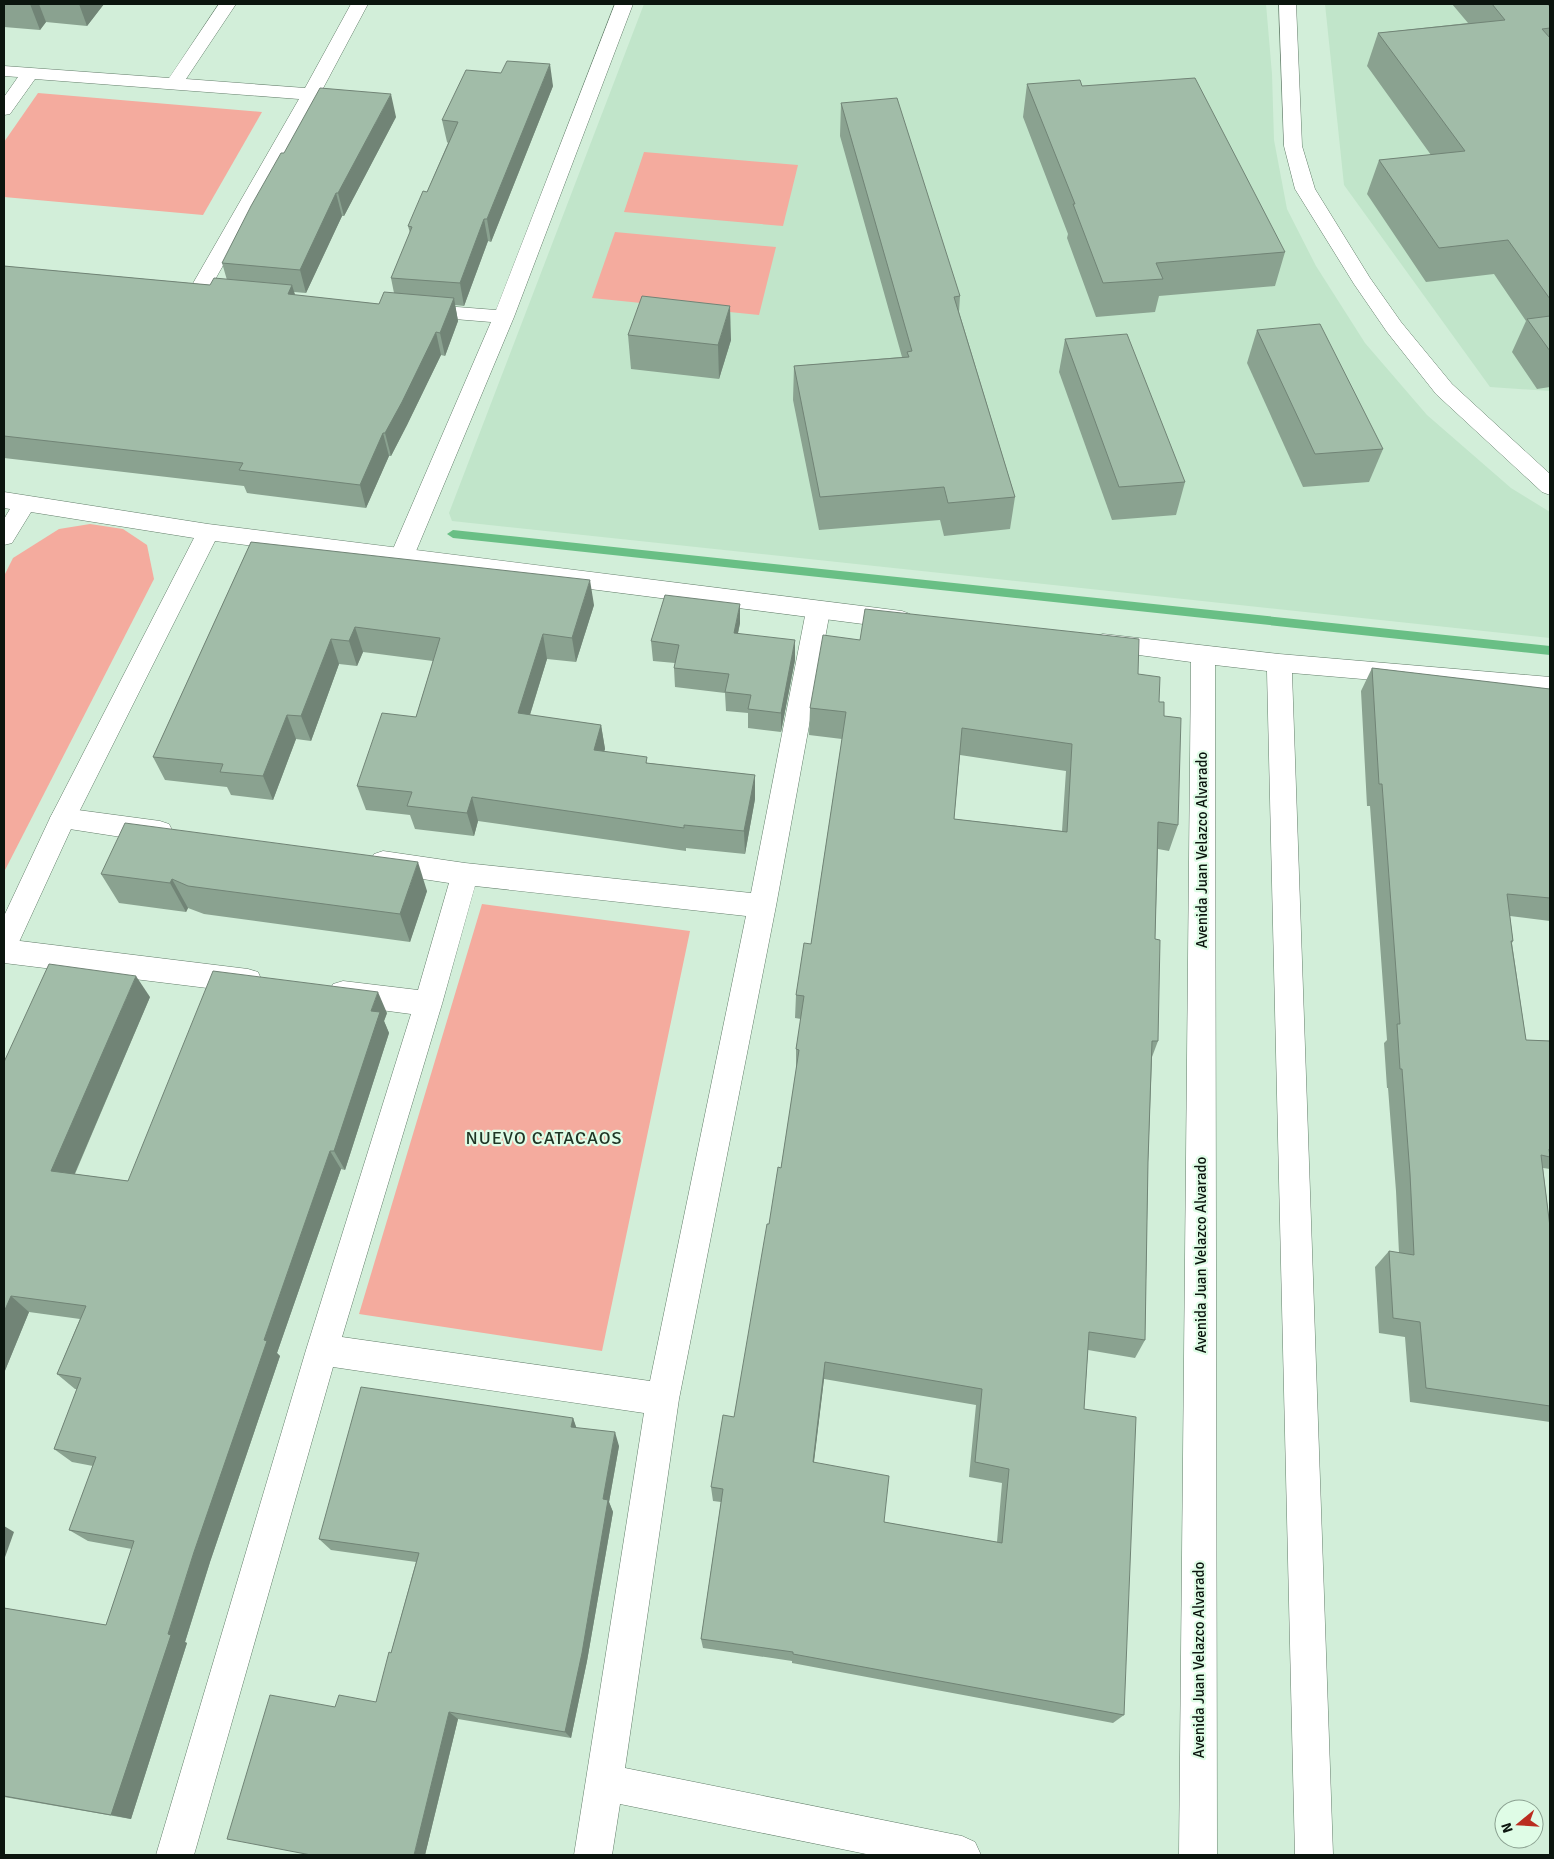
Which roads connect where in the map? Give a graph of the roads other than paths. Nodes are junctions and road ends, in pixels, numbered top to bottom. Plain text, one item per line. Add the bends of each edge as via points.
1 (227, 4) edge
2 (359, 4) edge
3 (624, 4) edge
4 (1287, 4) edge
5 (4, 71) edge
6 (30, 73) junction
7 (174, 84) junction
8 (311, 94) junction
9 (4, 110) edge
10 (198, 292) edge
11 (395, 308) edge
12 (504, 317) junction
13 (1550, 487) edge
14 (14, 501) edge
15 (208, 532) junction
16 (4, 537) edge
17 (402, 556) junction
18 (818, 611) junction
19 (926, 623) edge
20 (1084, 641) edge
21 (1203, 655) junction
22 (1279, 663) junction
23 (1550, 686) edge
24 (63, 818) junction
25 (181, 835) edge
26 (358, 859) edge
27 (465, 874) junction
28 (762, 906) junction
29 (4, 945) edge
30 (4, 951) edge
31 (270, 984) edge
32 (320, 990) edge
33 (428, 1004) junction
34 (322, 1350) junction
35 (663, 1399) junction
36 (604, 1782) junction
37 (175, 1855) edge
38 (593, 1855) edge
39 (962, 1855) edge
40 (1198, 1855) edge
41 (1314, 1855) edge

1 - 7 street
2 - 8 street
3 - 12 street
4 - 13 street via 1293,146 1305,188 1367,288 1444,389
5 - 6 street
6 - 7 street
6 - 9 street
7 - 8 street
8 - 10 street
11 - 12 street
12 - 17 street
14 - 15 street
14 - 16 street
15 - 17 street
15 - 24 street
17 - 18 street
18 - 19 street
18 - 28 street
20 - 21 street
21 - 22 street
21 - 40 street, Avenida Juan Velazco Alvarado
22 - 23 street
22 - 41 street
24 - 25 street
24 - 29 street
26 - 27 street
27 - 28 street
27 - 33 street
28 - 35 street
30 - 31 street
32 - 33 street
33 - 34 street
34 - 35 street
34 - 37 street
35 - 36 street
36 - 38 street
36 - 39 street

